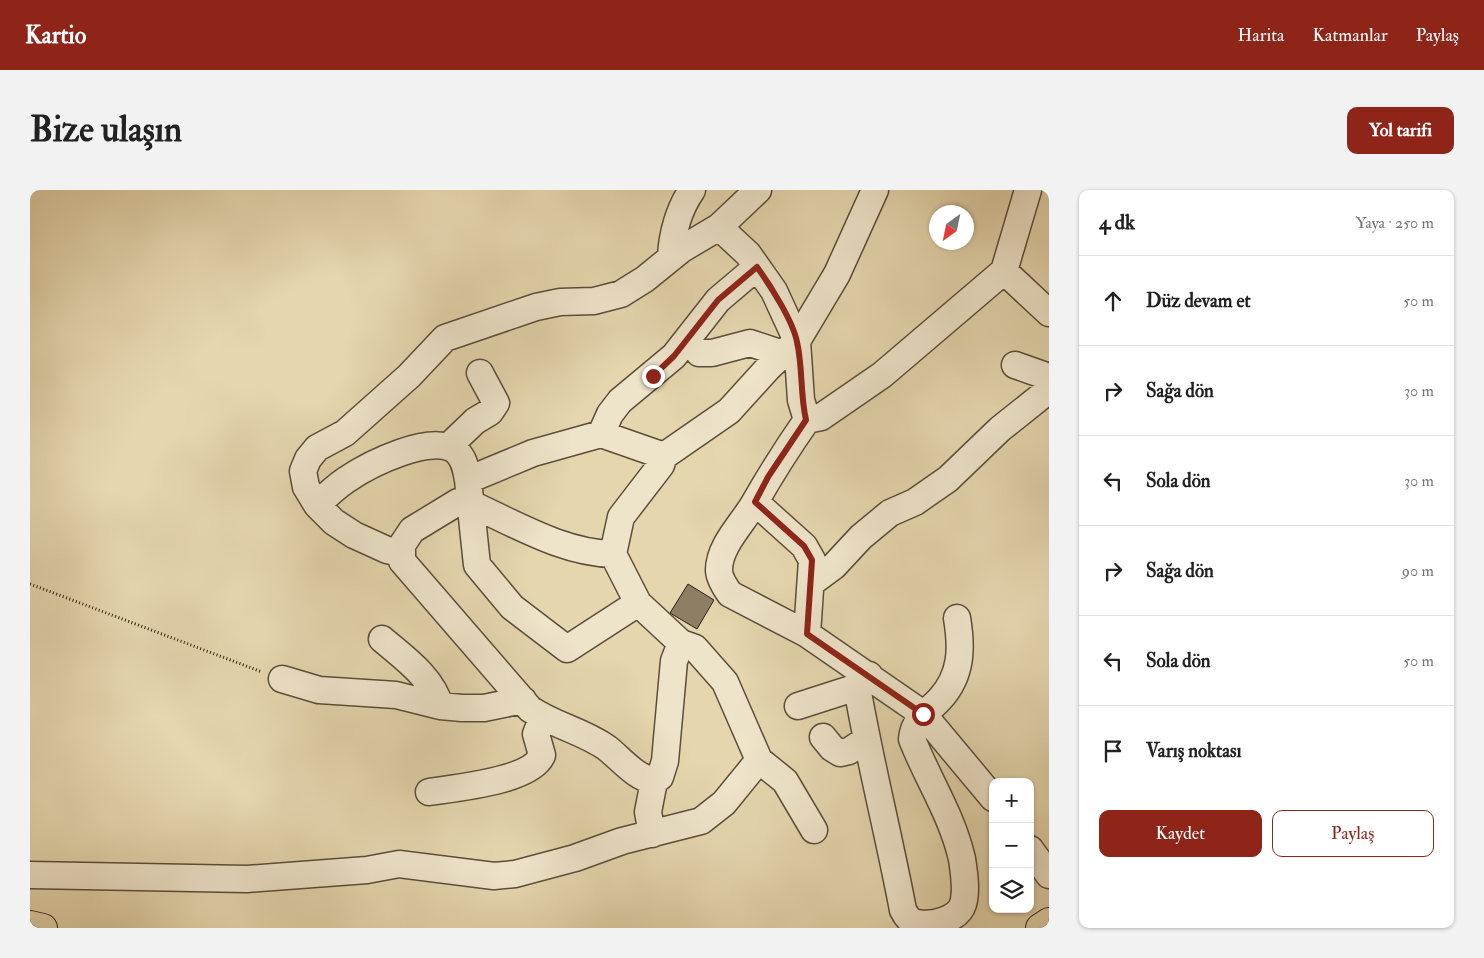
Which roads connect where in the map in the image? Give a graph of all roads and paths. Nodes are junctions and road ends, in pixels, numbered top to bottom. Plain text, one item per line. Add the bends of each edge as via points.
1 (692, 190) edge
2 (758, 190) edge
3 (875, 190) edge
4 (1028, 190) edge
5 (719, 227) junction
6 (671, 258) junction
7 (757, 267) junction
8 (1004, 271) junction
9 (1049, 313) edge
10 (790, 348) junction
11 (699, 353) dead end
12 (1015, 365) dead end
13 (480, 373) dead end
14 (1049, 377) edge
15 (1049, 390) edge
16 (806, 420) junction
17 (601, 434) junction
18 (448, 447) junction
19 (664, 456) junction
20 (470, 492) junction
21 (755, 502) junction
22 (317, 505) junction
23 (401, 553) junction
24 (613, 554) junction
25 (811, 583) junction
26 (30, 584) edge
27 (638, 603) junction
28 (958, 618) dead end
29 (807, 634) junction
30 (382, 638) dead end
31 (681, 643) junction
32 (282, 679) joint
33 (863, 681) junction
34 (523, 700) junction
35 (440, 706) junction
36 (798, 706) dead end
37 (923, 714) junction
38 (542, 717) junction
39 (823, 737) dead end
40 (867, 738) junction
41 (759, 760) junction
42 (654, 781) junction
43 (429, 792) dead end
44 (989, 793) edge
45 (814, 830) dead end
46 (652, 834) junction
47 (1034, 854) edge
48 (30, 875) edge
49 (1049, 875) edge
50 (1049, 922) edge
51 (30, 925) edge
52 (43, 928) edge
53 (1040, 928) edge

1 - 6 street via 676,226
2 - 5 street
3 - 10 street via 837,274
4 - 8 street
5 - 6 street
5 - 7 street
6 - 22 street via 633,288 614,297 536,306 445,338 409,376 344,433 312,454 303,471 306,487
7 - 10 street via 774,291
7 - 17 street via 718,300 674,356 620,401
8 - 9 street
8 - 16 street via 882,375 820,417
10 - 11 street via 750,343 712,353
10 - 16 street
10 - 19 street via 769,366 729,411
12 - 14 street
13 - 18 street via 496,403 490,412 475,421
15 - 25 street via 1000,429 948,479 915,502 890,514
16 - 21 street
17 - 19 street
17 - 20 street via 532,453
18 - 20 street via 464,462
18 - 22 street via 437,444 396,455 346,480
19 - 24 street via 661,465 621,517
20 - 23 street via 412,530 402,545
20 - 24 street via 556,542 594,554
20 - 27 street via 477,565 512,607 567,649
21 - 25 street via 804,546 812,560
21 - 29 street via 722,557 719,570 724,585 738,600
22 - 23 street via 354,535
23 - 34 street via 402,561
24 - 27 street
25 - 29 street
26 - 32 path
27 - 31 street
28 - 37 street via 961,642 957,672 941,698
29 - 33 street
30 - 35 street via 427,680 436,692
31 - 41 street via 695,648 725,682
31 - 42 street via 674,661 665,761 660,777
32 - 35 street via 319,690 396,695
33 - 36 street
33 - 37 street
33 - 40 street
34 - 35 street via 484,708
34 - 38 street
37 - 40 street via 914,727 912,740 948,816 964,872 963,904 950,918 917,923 903,910 897,868 883,820
37 - 44 street
38 - 42 street via 589,736 641,778
38 - 43 street via 536,734 542,755 533,767 477,785
39 - 40 street via 840,753 849,751
41 - 45 street via 785,781
41 - 46 street via 713,813 701,821
42 - 46 street via 648,812
46 - 48 street via 515,874 494,876 400,864 367,870 246,879
47 - 49 street
50 - 53 main road
51 - 52 main road

